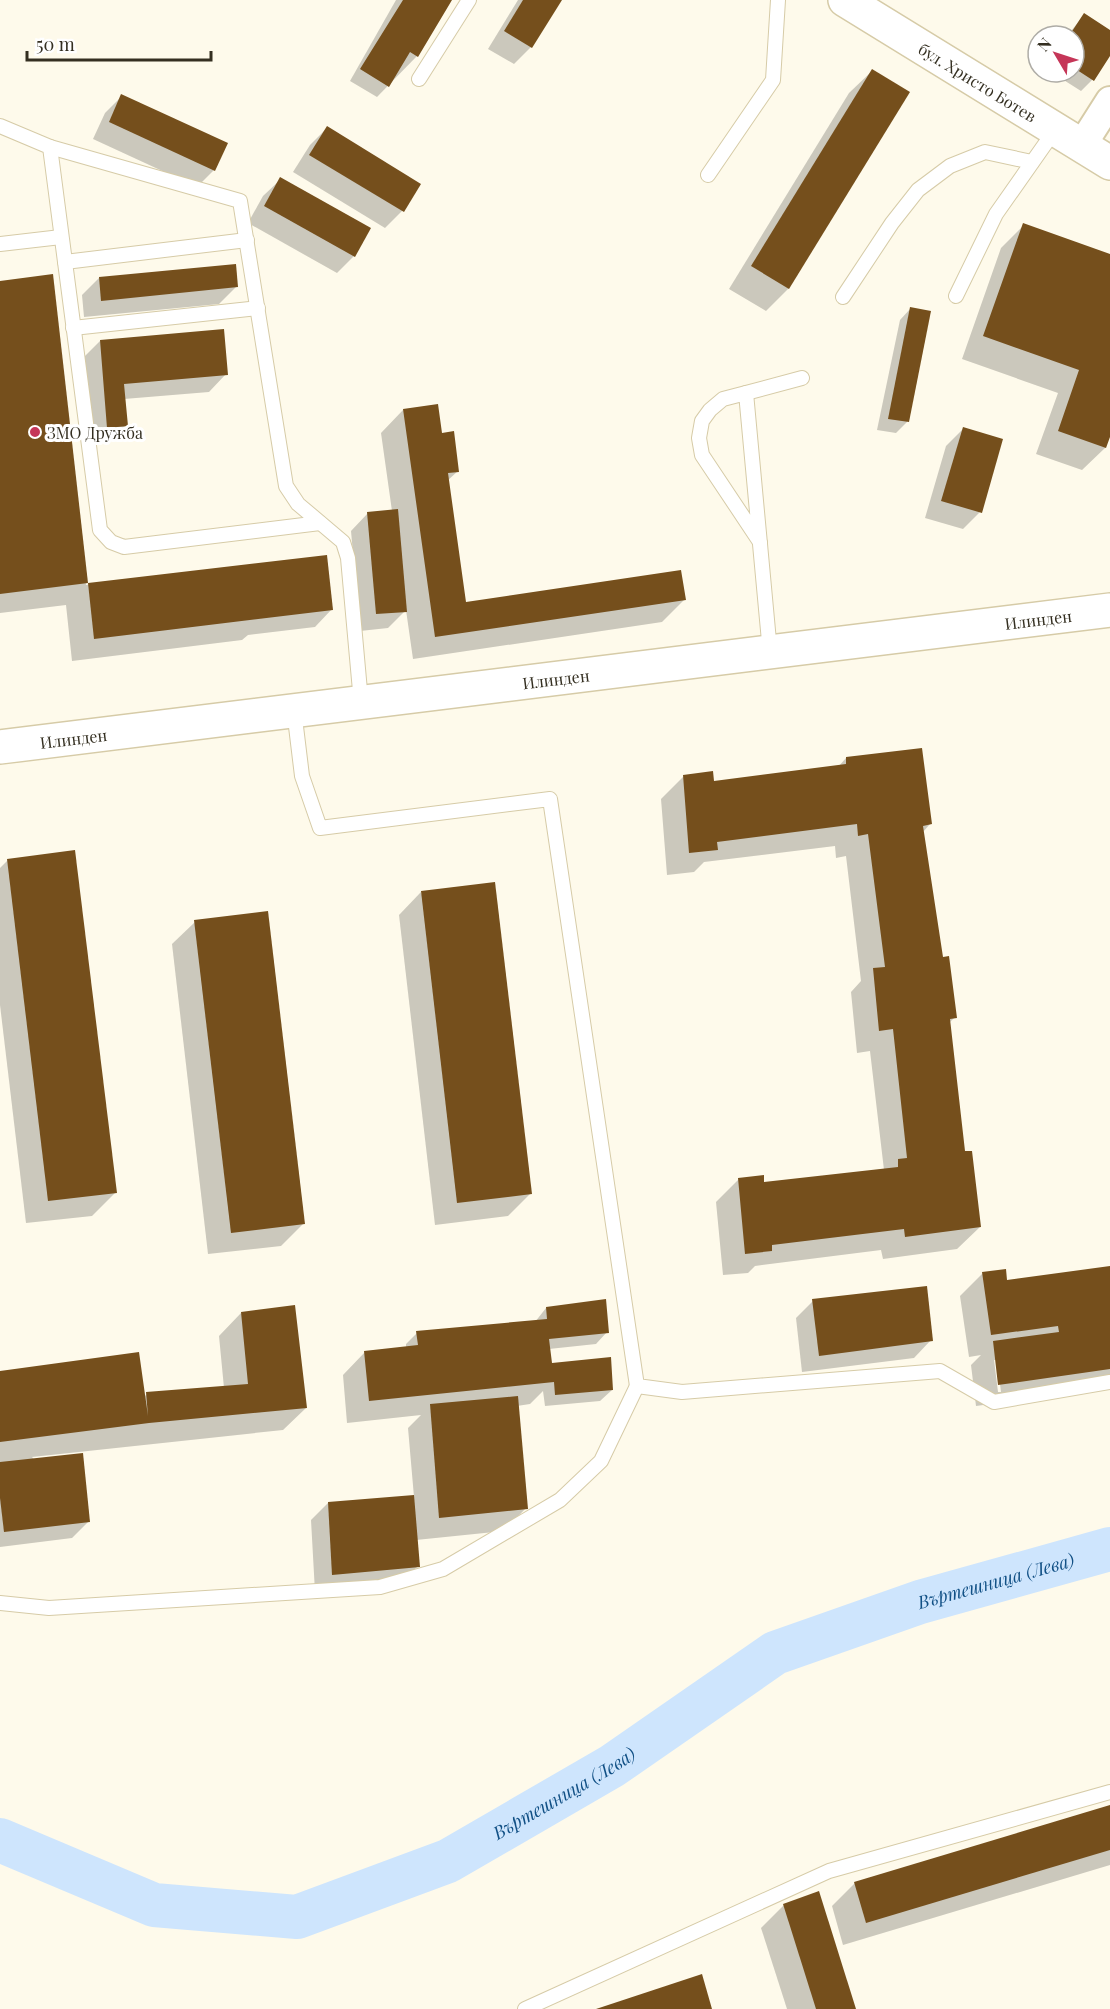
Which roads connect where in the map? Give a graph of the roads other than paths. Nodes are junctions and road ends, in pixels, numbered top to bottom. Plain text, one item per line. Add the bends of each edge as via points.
1 (469, 0) edge
2 (778, 0) edge
3 (845, 0) edge
4 (880, 9) edge
5 (419, 79) dead end
6 (1110, 101) edge
7 (0, 126) edge
8 (1069, 138) junction
9 (50, 147) junction
10 (1032, 162) junction
11 (1110, 163) edge
12 (708, 175) dead end
13 (61, 237) junction
14 (247, 240) junction
15 (0, 244) edge
16 (65, 262) junction
17 (956, 296) dead end
18 (843, 297) dead end
19 (258, 308) junction
20 (73, 328) junction
21 (802, 378) dead end
22 (746, 393) junction
23 (320, 523) junction
24 (759, 542) junction
25 (1110, 610) edge
26 (770, 652) junction
27 (361, 702) junction
28 (294, 710) junction
29 (0, 747) edge
30 (1110, 1382) edge
31 (637, 1386) junction
32 (0, 1603) edge
33 (1110, 1792) edge
34 (525, 2009) edge

1 - 5 lane
2 - 12 lane via 773,80
3 - 4 street, бул. Христо Ботев
4 - 8 street, бул. Христо Ботев
6 - 8 street
7 - 9 lane
8 - 10 lane
8 - 11 street, бул. Христо Ботев
9 - 13 lane
9 - 14 lane via 240,201
10 - 17 lane via 996,214
10 - 18 lane via 985,152 950,166 918,190
13 - 15 lane
13 - 16 lane
14 - 16 lane
14 - 19 lane
16 - 20 lane
19 - 20 lane
19 - 23 lane via 286,486 298,504
20 - 23 lane via 100,530 111,542 124,547
21 - 22 lane
22 - 24 lane
22 - 24 lane via 723,399 710,410 702,421 699,438 702,455
23 - 27 lane via 343,542 348,558
24 - 26 lane
25 - 26 street, Илинден
26 - 27 street, Илинден
27 - 28 street, Илинден
28 - 29 street, Илинден
28 - 31 lane via 302,776 320,828 550,800
30 - 31 lane via 994,1402 940,1371 682,1392
31 - 32 lane via 601,1461 560,1500 443,1569 380,1587 49,1608
33 - 34 lane via 829,1871

